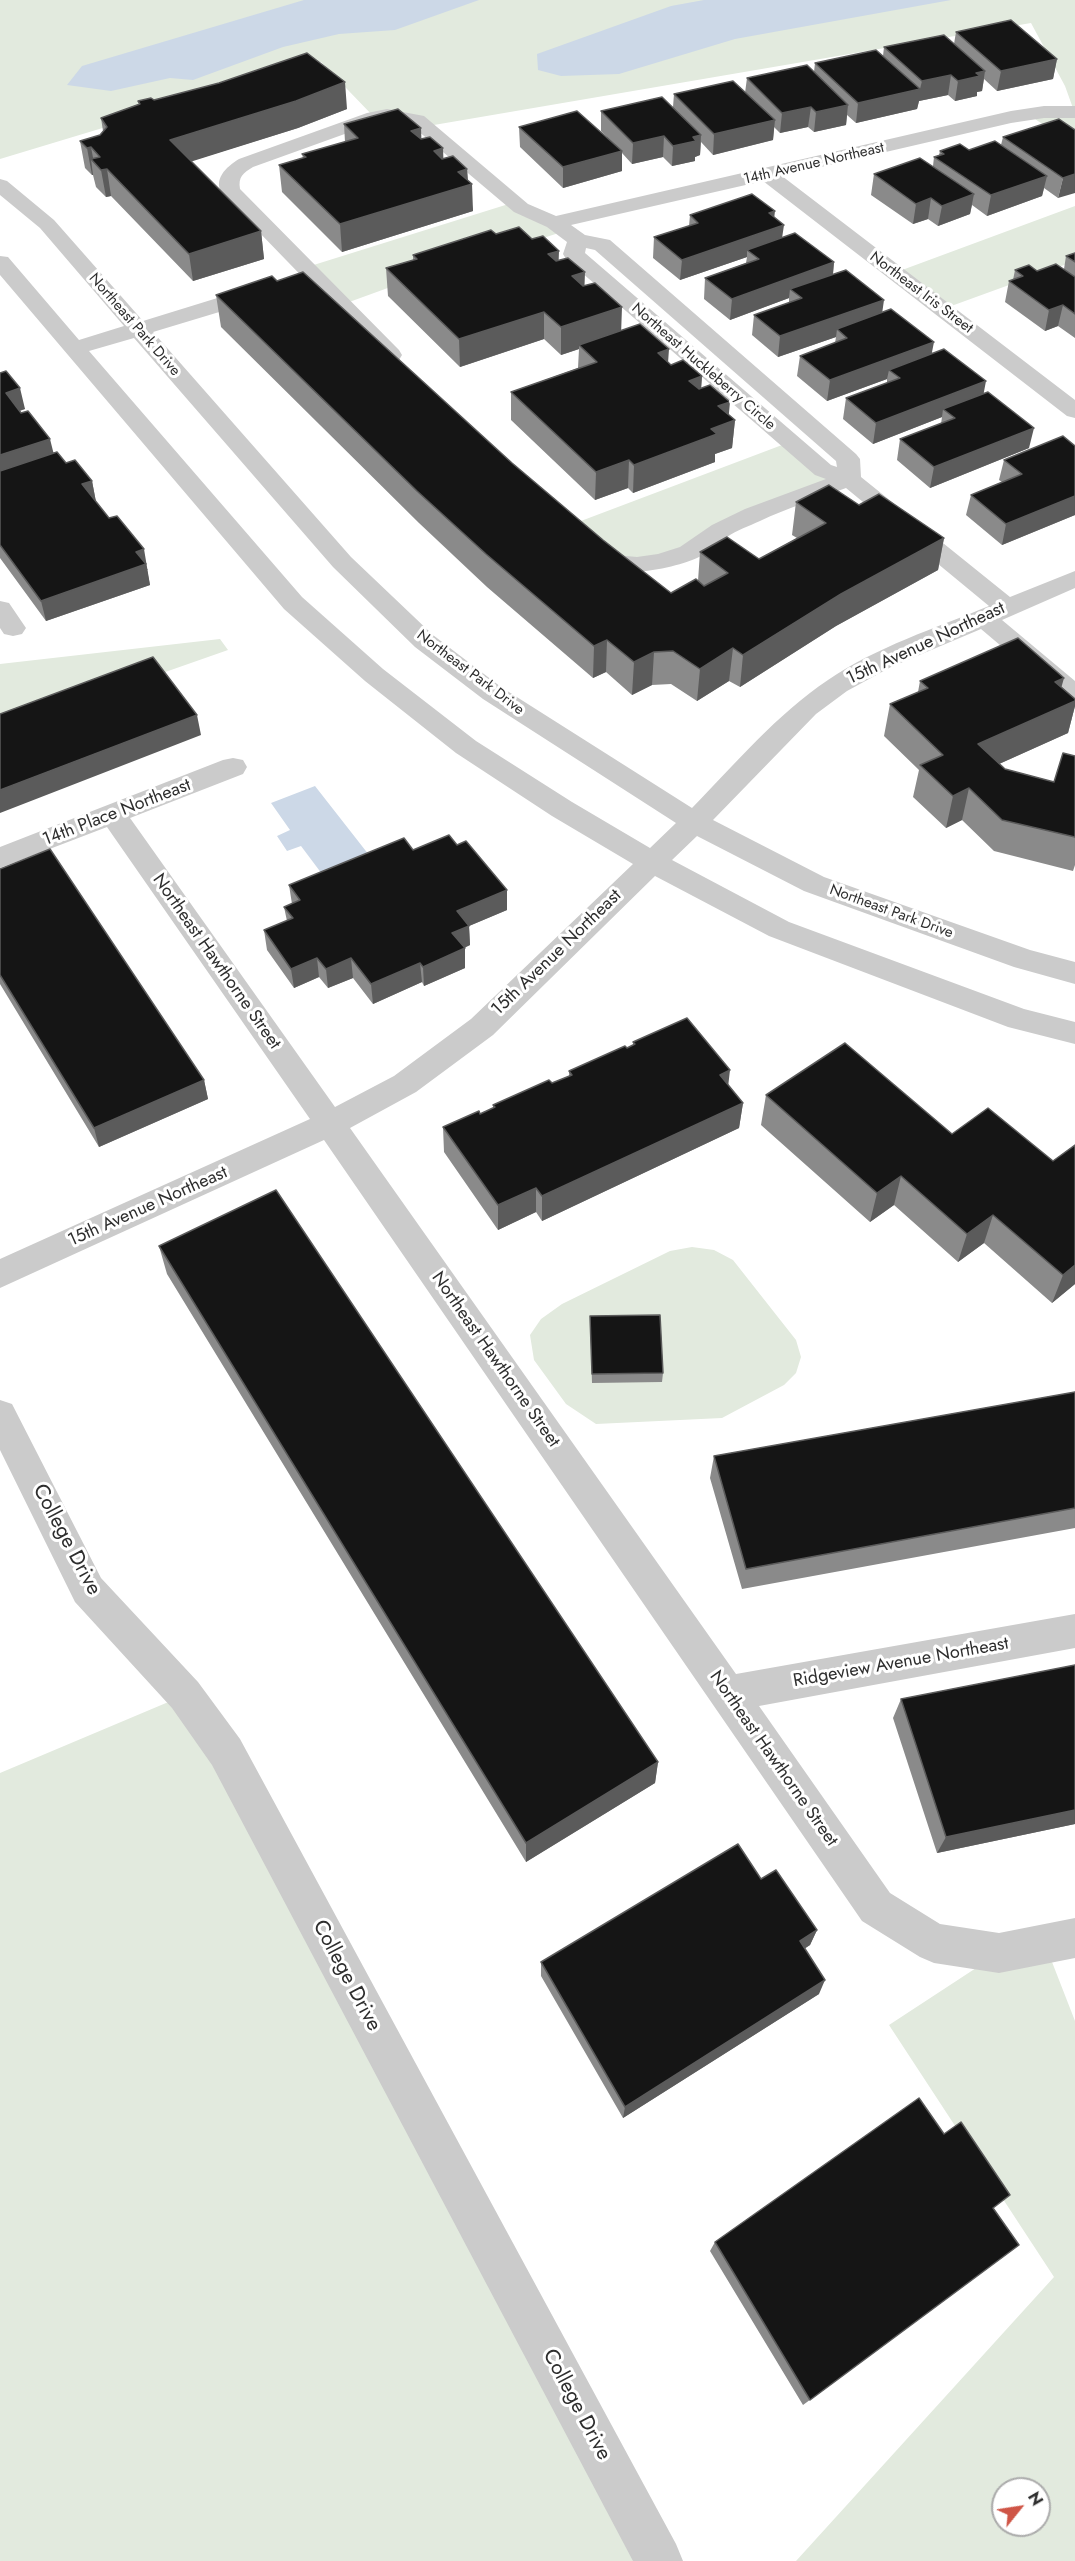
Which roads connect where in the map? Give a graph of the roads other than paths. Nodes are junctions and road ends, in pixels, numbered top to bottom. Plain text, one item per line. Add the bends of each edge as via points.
1 (1075, 112) edge
2 (768, 175) junction
3 (0, 185) edge
4 (554, 223) junction
5 (0, 262) edge
6 (295, 282) junction
7 (137, 330) junction
8 (74, 349) junction
9 (404, 368) edge
10 (1075, 383) edge
11 (1051, 392) junction
12 (1075, 411) edge
13 (849, 479) junction
14 (578, 540) edge
15 (1075, 579) edge
16 (995, 612) junction
17 (1075, 695) edge
18 (233, 767) dead end
19 (113, 815) junction
20 (694, 822) junction
21 (0, 858) edge
22 (652, 862) junction
23 (1075, 973) edge
24 (1075, 1033) edge
25 (330, 1124) junction
26 (0, 1275) edge
27 (0, 1415) edge
28 (1075, 1631) edge
29 (726, 1694) junction
30 (1075, 1938) edge
31 (659, 2561) edge

1 - 2 street, 14th Avenue Northeast via 1011,117
2 - 4 street, 14th Avenue Northeast
2 - 11 street, Northeast Iris Street
3 - 7 street, Northeast Park Drive via 47,224
4 - 6 street, Northeast Huckleberry Circle via 521,208 417,120 374,117 232,171 228,180 230,192
4 - 13 street, Northeast Huckleberry Circle via 578,240 602,245 848,459
5 - 8 street
6 - 7 street
6 - 9 street, Northeast Huckleberry Circle
7 - 8 street
7 - 20 street, Northeast Park Drive via 342,562 424,641 492,693
8 - 22 street via 293,603 374,675 466,747
10 - 11 street
11 - 12 street, Northeast Iris Street
13 - 14 street via 754,514 689,552 661,561 637,565 609,562
13 - 16 street
15 - 16 street, 15th Avenue Northeast
16 - 17 street
16 - 20 street, 15th Avenue Northeast via 882,661 838,685 807,708
18 - 19 street, 14th Place Northeast
19 - 21 street, 14th Place Northeast
19 - 25 street, Northeast Hawthorne Street
20 - 22 street, 15th Avenue Northeast
20 - 23 street, Northeast Park Drive via 814,884 1024,959
22 - 24 street via 779,929 1019,1019
22 - 25 street, 15th Avenue Northeast via 482,1027 405,1084
25 - 26 street, 15th Avenue Northeast
25 - 29 street, Northeast Hawthorne Street
27 - 31 street, College Drive via 88,1590 185,1695 226,1752
28 - 29 street, Ridgeview Avenue Northeast
29 - 30 street, Northeast Hawthorne Street via 876,1906 934,1943 999,1953

